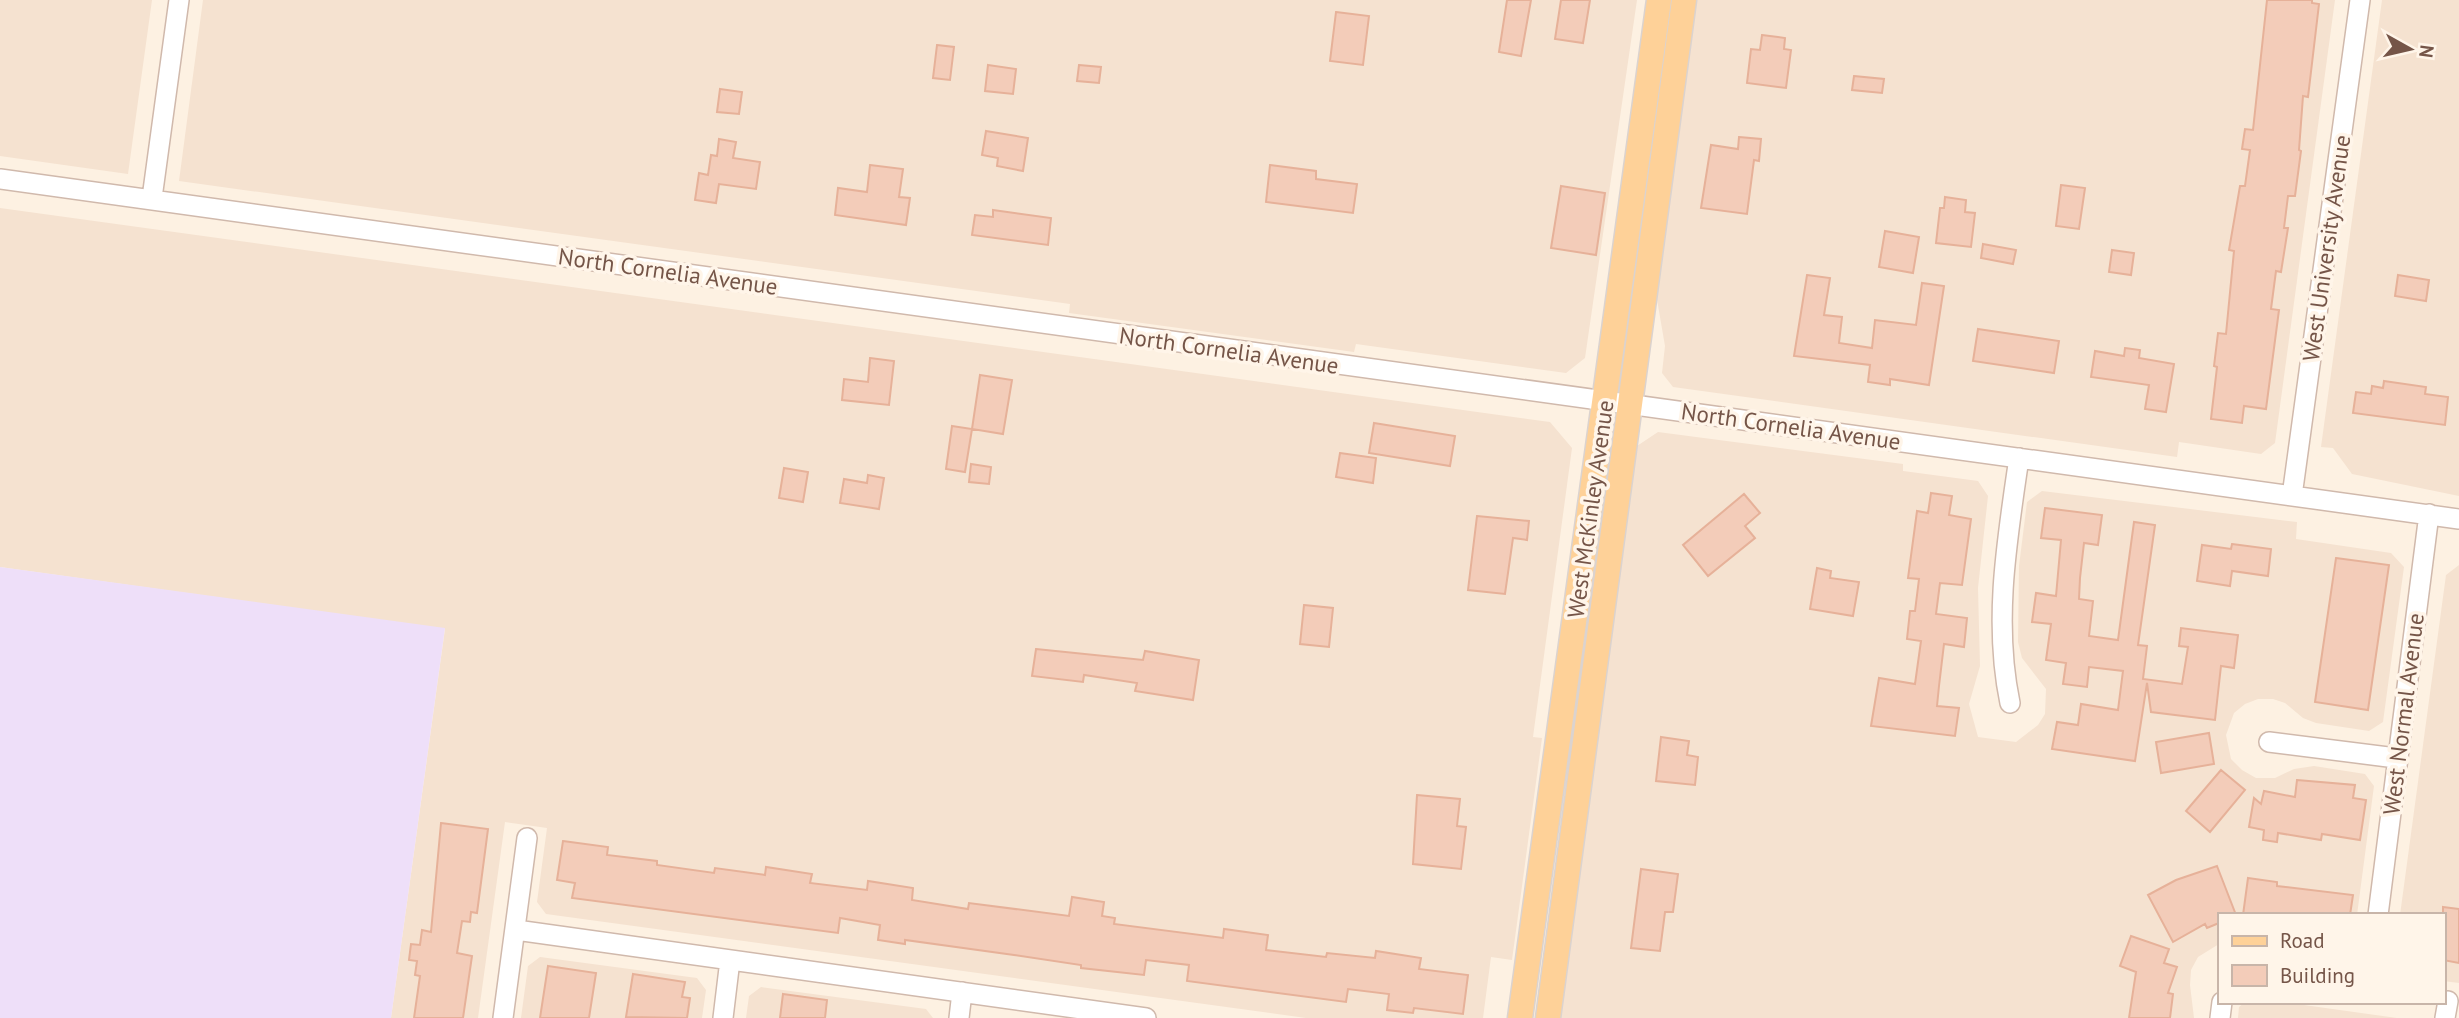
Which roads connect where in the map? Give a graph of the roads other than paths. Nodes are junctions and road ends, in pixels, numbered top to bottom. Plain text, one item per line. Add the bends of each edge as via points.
1 (179, 0) edge
2 (1659, 0) edge
3 (1684, 0) edge
4 (2360, 0) edge
5 (0, 179) edge
6 (152, 198) junction
7 (1617, 402) junction
8 (2020, 458) junction
9 (2292, 496) junction
10 (2430, 514) junction
11 (2459, 519) edge
12 (2010, 704) dead end
13 (2269, 742) dead end
14 (2396, 758) junction
15 (527, 838) dead end
16 (2378, 913) edge
17 (516, 930) junction
18 (730, 960) junction
19 (962, 992) junction
20 (503, 1018) edge
21 (723, 1018) edge
22 (959, 1018) edge
23 (1146, 1018) edge
24 (1520, 1018) edge
25 (1548, 1018) edge

1 - 6 street
2 - 7 main road, West McKinley Avenue
3 - 7 main road, West McKinley Avenue
4 - 9 street, West University Avenue
5 - 6 street, North Cornelia Avenue
6 - 7 street, North Cornelia Avenue
7 - 8 street, North Cornelia Avenue
7 - 24 main road, West McKinley Avenue
7 - 25 main road, West McKinley Avenue
8 - 9 street, North Cornelia Avenue
8 - 12 street via 2003,585 2001,641
9 - 10 street, North Cornelia Avenue
10 - 11 street, North Cornelia Avenue
10 - 14 street, West Normal Avenue
13 - 14 street
14 - 16 street, West Normal Avenue
15 - 17 street
17 - 18 street
17 - 20 street
18 - 19 street
18 - 21 street
19 - 22 street
19 - 23 street

